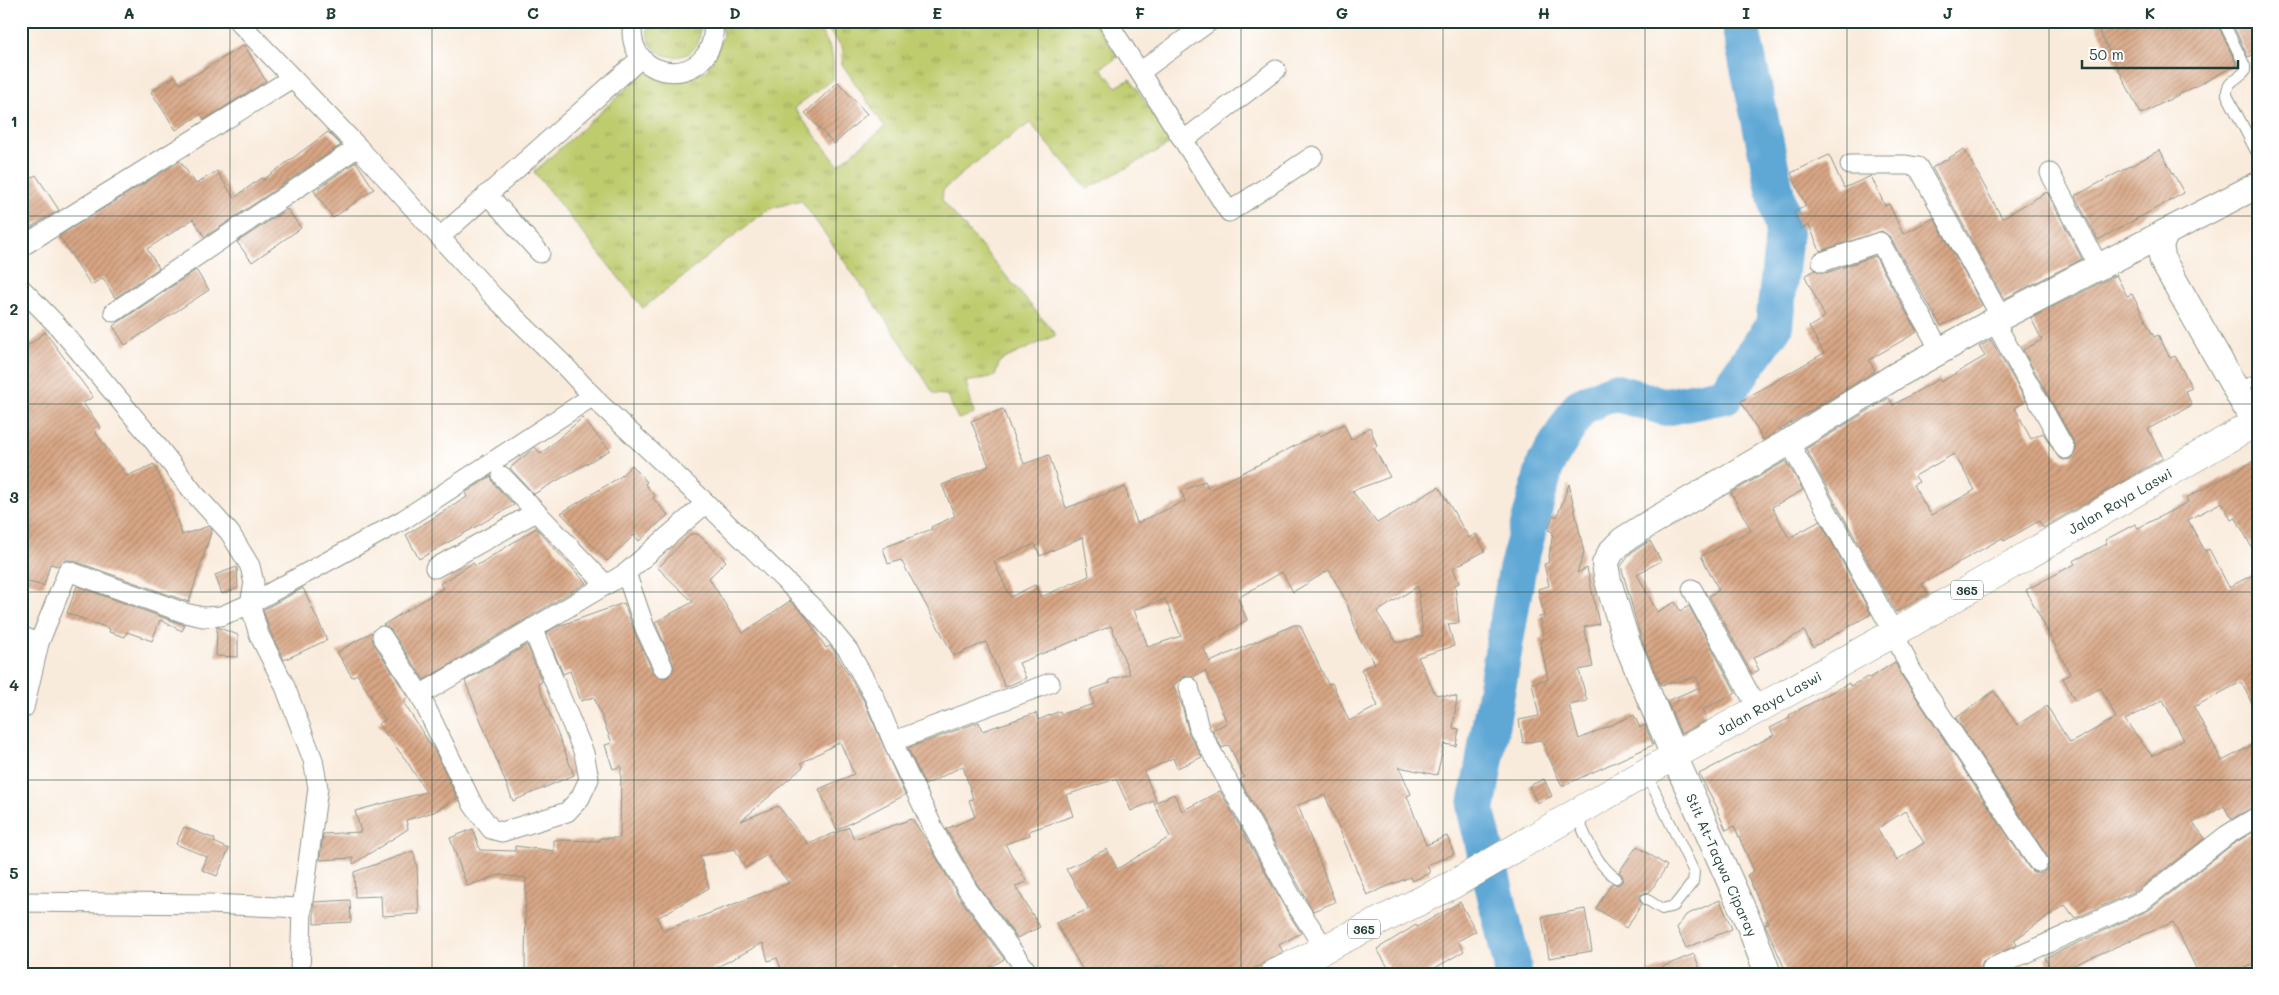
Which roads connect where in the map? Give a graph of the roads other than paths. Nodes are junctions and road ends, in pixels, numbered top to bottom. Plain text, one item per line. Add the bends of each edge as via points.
1 (238, 21) edge
2 (633, 21) edge
3 (713, 21) edge
4 (1108, 21) edge
5 (1210, 21) edge
6 (2223, 21) edge
7 (641, 58) junction
8 (1276, 70) dead end
9 (1140, 72) junction
10 (292, 78) junction
11 (1184, 140) junction
12 (358, 147) junction
13 (2258, 155) edge
14 (1313, 156) dead end
15 (1850, 166) dead end
16 (2050, 173) dead end
17 (2258, 185) edge
18 (487, 194) junction
19 (2166, 232) junction
20 (440, 237) junction
21 (21, 247) edge
22 (540, 253) dead end
23 (1822, 262) dead end
24 (2099, 267) junction
25 (21, 288) edge
26 (114, 312) dead end
27 (1998, 319) junction
28 (1940, 350) junction
29 (2247, 384) edge
30 (592, 396) junction
31 (2257, 425) edge
32 (1789, 442) junction
33 (2065, 449) dead end
34 (502, 476) dead end
35 (706, 503) junction
36 (536, 512) junction
37 (435, 568) dead end
38 (626, 573) junction
39 (606, 586) junction
40 (1692, 589) dead end
41 (250, 604) junction
42 (532, 628) junction
43 (1894, 633) junction
44 (382, 636) dead end
45 (30, 640) edge
46 (663, 667) dead end
47 (1050, 683) dead end
48 (1190, 687) dead end
49 (420, 695) junction
50 (24, 708) dead end
51 (1758, 709) junction
52 (894, 741) junction
53 (1674, 756) junction
54 (1646, 772) junction
55 (1576, 814) junction
56 (2258, 816) edge
57 (2038, 862) dead end
58 (1616, 878) dead end
59 (1646, 899) dead end
60 (21, 902) edge
61 (302, 908) junction
62 (1325, 949) junction
63 (1992, 968) dead end
64 (300, 974) edge
65 (1029, 974) edge
66 (1274, 974) edge
67 (1768, 974) edge

1 - 10 street
2 - 7 street via 634,45
3 - 7 street via 715,35 710,51 700,63 685,71 669,72 654,68
4 - 9 street
5 - 9 street
6 - 13 lane via 2245,66 2245,71 2226,88 2227,95
7 - 18 street
8 - 11 street
9 - 11 street
10 - 12 street
10 - 21 street
11 - 14 street via 1229,212
12 - 20 street
12 - 26 street
15 - 27 street via 1906,164 1918,167
16 - 24 street
17 - 19 street
18 - 20 street
18 - 22 street
19 - 24 street
19 - 29 street via 2160,246 2163,261
20 - 30 street
23 - 28 street via 1880,242
24 - 27 street
25 - 41 street via 57,325 194,494 230,532 250,566 254,583
27 - 28 street
27 - 33 street
28 - 32 street
29 - 31 street
30 - 35 street
30 - 41 street via 403,520
31 - 43 main road, Jalan Raya Laswi / 365
32 - 43 street
32 - 53 street, Stit At-Taqwa Ciparay via 1623,540 1611,552 1606,564 1627,643
34 - 36 street
35 - 38 street
35 - 52 street via 814,610 848,650
36 - 37 street
36 - 39 street
38 - 39 street
38 - 46 street
39 - 42 street
40 - 51 street
41 - 45 street via 221,616 203,618 68,571
41 - 61 street via 259,635 284,684 313,760 318,788
42 - 49 street
42 - 49 street via 584,754 589,779 580,798 566,812 502,832 491,829 473,805
43 - 51 main road, Jalan Raya Laswi / 365
43 - 57 street via 1911,670
44 - 49 street
45 - 50 street
47 - 52 street
48 - 62 street via 1199,729 1295,903
51 - 53 main road, Jalan Raya Laswi / 365
52 - 65 street via 940,842 968,890
53 - 54 main road, Jalan Raya Laswi / 365
53 - 67 street, Stit At-Taqwa Ciparay
54 - 55 main road, Jalan Raya Laswi / 365
54 - 59 lane via 1694,872 1693,882 1669,909 1662,909
55 - 58 lane via 1596,857
55 - 62 main road, Jalan Raya Laswi / 365 via 1454,884
56 - 63 street via 2227,835 2142,901
60 - 61 street
61 - 64 street
62 - 66 main road, Jalan Raya Laswi / 365

